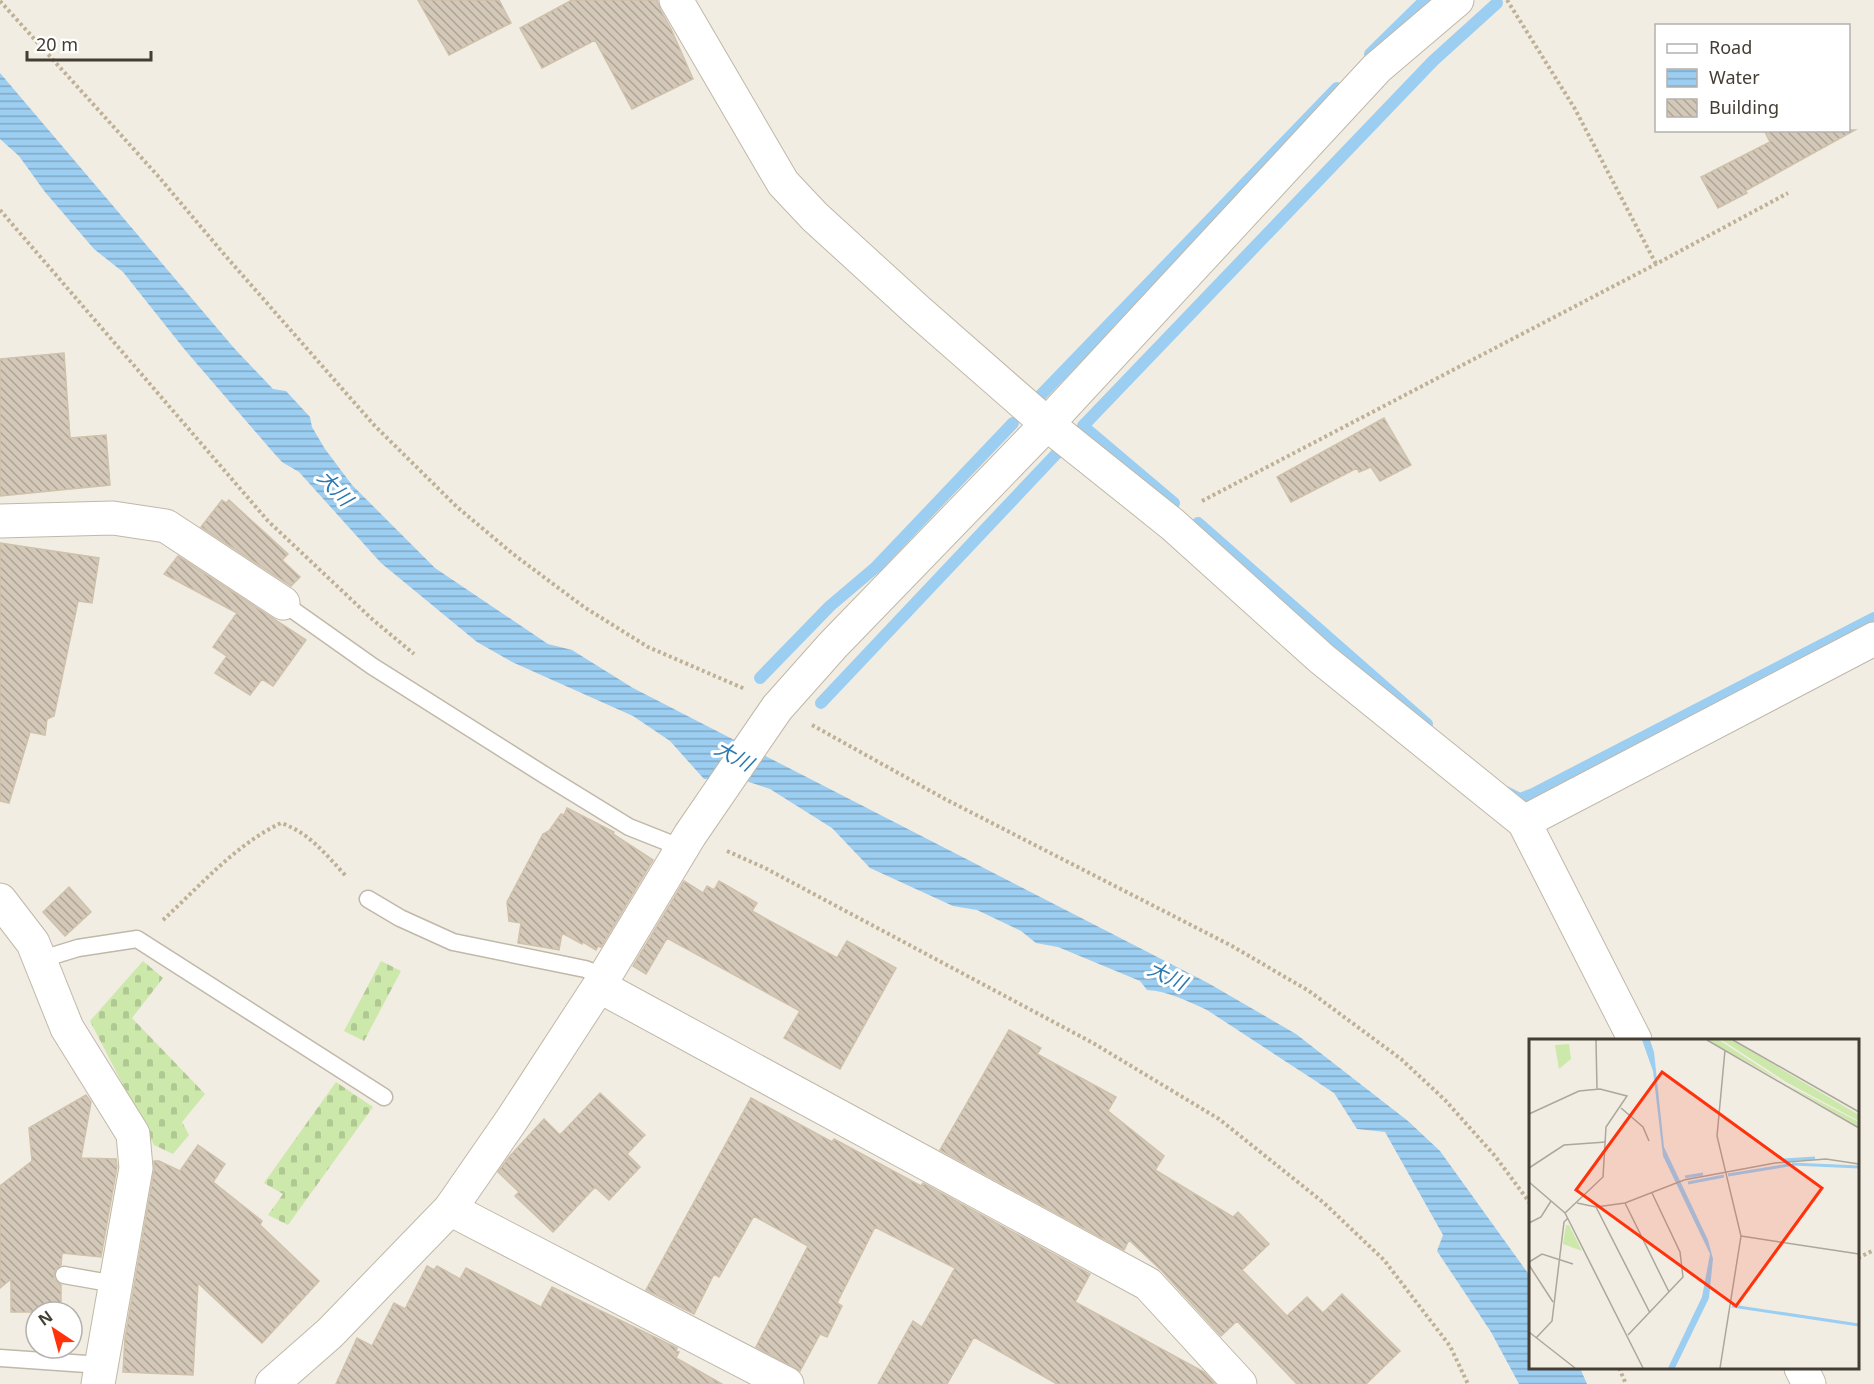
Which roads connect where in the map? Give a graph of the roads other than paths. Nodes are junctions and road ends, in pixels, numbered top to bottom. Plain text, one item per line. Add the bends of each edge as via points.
1 (676, 0) edge
2 (1457, 0) edge
3 (1047, 424) junction
4 (0, 521) edge
5 (283, 603) joint
6 (1874, 639) edge
7 (1524, 822) junction
8 (689, 836) junction
9 (368, 899) road end
10 (0, 900) edge
11 (39, 960) junction
12 (601, 981) junction
13 (1634, 1039) edge
14 (384, 1096) dead end
15 (450, 1209) junction
16 (64, 1275) dead end
17 (116, 1284) junction
18 (0, 1358) edge
19 (1802, 1369) edge
20 (99, 1374) edge
21 (272, 1384) edge
22 (787, 1384) edge
23 (1240, 1384) edge
24 (1809, 1384) edge

1 - 3 street via 783,183 814,217
2 - 3 street via 1377,68
3 - 7 street via 1169,522 1322,659
3 - 8 street via 779,706
4 - 5 street via 113,518 165,526
5 - 8 lane via 372,666 629,827
6 - 7 street
7 - 13 street
8 - 12 street
9 - 12 lane via 453,942 585,969
10 - 11 street via 33,943
11 - 14 lane via 78,948 137,939
11 - 17 street via 67,1028 133,1134 136,1168
12 - 15 street
12 - 23 street via 1148,1284
15 - 21 street via 330,1332
15 - 22 street
16 - 17 lane
17 - 20 street
18 - 20 lane
19 - 24 street

